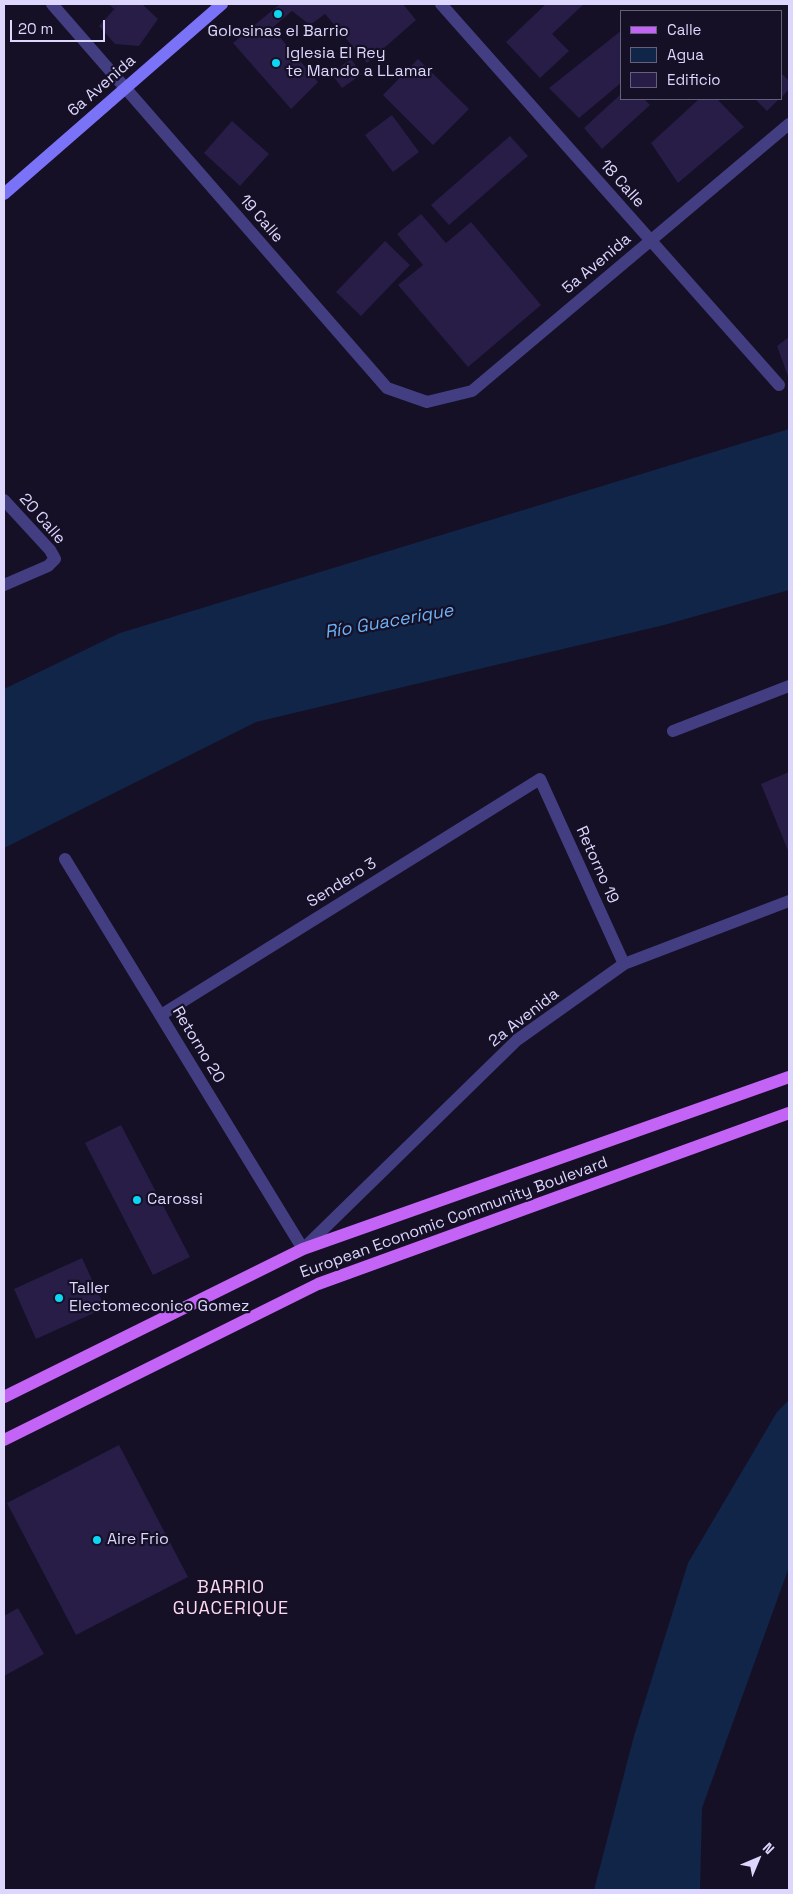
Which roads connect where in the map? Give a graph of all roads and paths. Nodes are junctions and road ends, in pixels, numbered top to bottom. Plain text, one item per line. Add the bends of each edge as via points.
1 (52, 4) edge
2 (222, 4) edge
3 (440, 4) edge
4 (124, 88) junction
5 (789, 124) edge
6 (4, 194) edge
7 (650, 241) junction
8 (779, 385) dead end
9 (472, 391) joint
10 (4, 500) edge
11 (4, 585) edge
12 (789, 686) edge
13 (673, 731) dead end
14 (540, 779) joint
15 (65, 859) dead end
16 (789, 901) edge
17 (624, 964) junction
18 (161, 1015) junction
19 (789, 1077) edge
20 (789, 1113) edge
21 (303, 1249) junction
22 (4, 1397) edge
23 (4, 1440) edge

1 - 4 street, 19 Calle
2 - 4 street, 6a Avenida
3 - 7 street, 18 Calle
4 - 6 street, 6a Avenida
4 - 9 street, 19 Calle via 387,388 427,402
5 - 7 street, 5a Avenida
7 - 8 street, 18 Calle
7 - 9 street, 5a Avenida
10 - 11 street, 20 Calle via 55,559 48,566
12 - 13 street
14 - 17 street, Retorno 19
14 - 18 street, Sendero 3
15 - 18 street, Retorno 20
16 - 17 street, 2a Avenida
17 - 21 street, 2a Avenida via 518,1040
18 - 21 street, Retorno 20
19 - 21 main road, European Economic Community Boulevard
20 - 23 main road, European Economic Community Boulevard via 318,1284
21 - 22 main road, European Economic Community Boulevard

